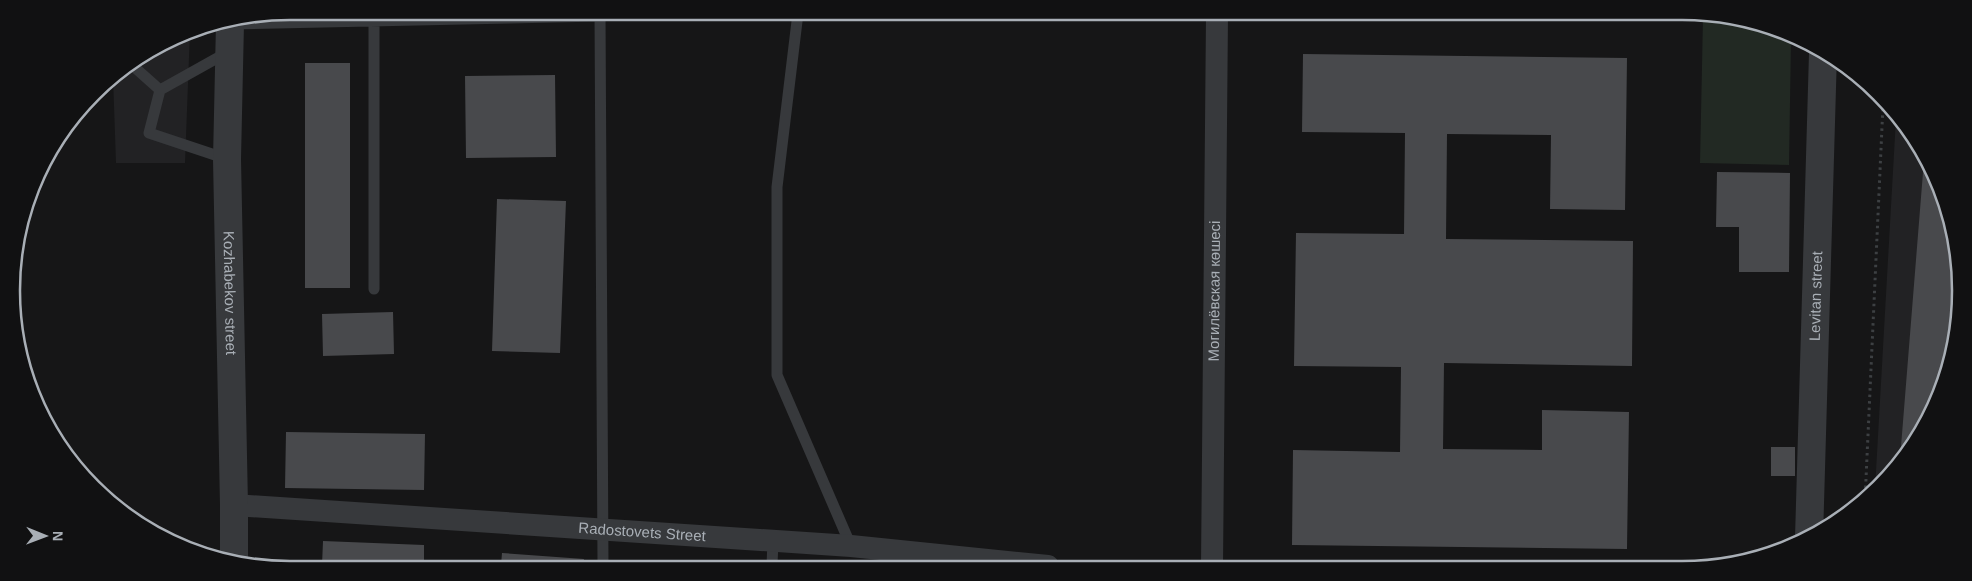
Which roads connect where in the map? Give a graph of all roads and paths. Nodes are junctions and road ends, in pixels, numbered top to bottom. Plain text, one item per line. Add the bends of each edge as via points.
1 (397, 20) edge
2 (600, 20) edge
3 (797, 20) edge
4 (1217, 20) edge
5 (374, 21) junction
6 (245, 24) edge
7 (230, 27) edge
8 (230, 52) junction
9 (1823, 60) edge
10 (136, 69) edge
11 (160, 90) junction
12 (1883, 110) edge
13 (227, 159) junction
14 (374, 289) dead end
15 (1866, 489) edge
16 (234, 505) junction
17 (1809, 529) edge
18 (604, 530) junction
19 (773, 541) junction
20 (851, 546) junction
21 (234, 555) edge
22 (603, 561) edge
23 (772, 561) edge
24 (999, 561) edge
25 (1212, 561) edge

1 - 5 lane
2 - 18 lane
3 - 20 lane via 777,187 778,375
4 - 25 street, Могилёвская көшесі
5 - 6 lane
5 - 14 lane
7 - 8 street, Kozhabekov street
8 - 11 lane
8 - 13 street, Kozhabekov street
9 - 17 street, Levitan street
10 - 11 lane
11 - 13 lane via 149,133
12 - 15 path
13 - 16 street, Kozhabekov street
16 - 18 street, Radostovets Street
16 - 21 street, Kozhabekov street
18 - 19 street, Radostovets Street
18 - 22 lane
19 - 20 street, Radostovets Street
19 - 23 lane
20 - 24 street, Radostovets Street

